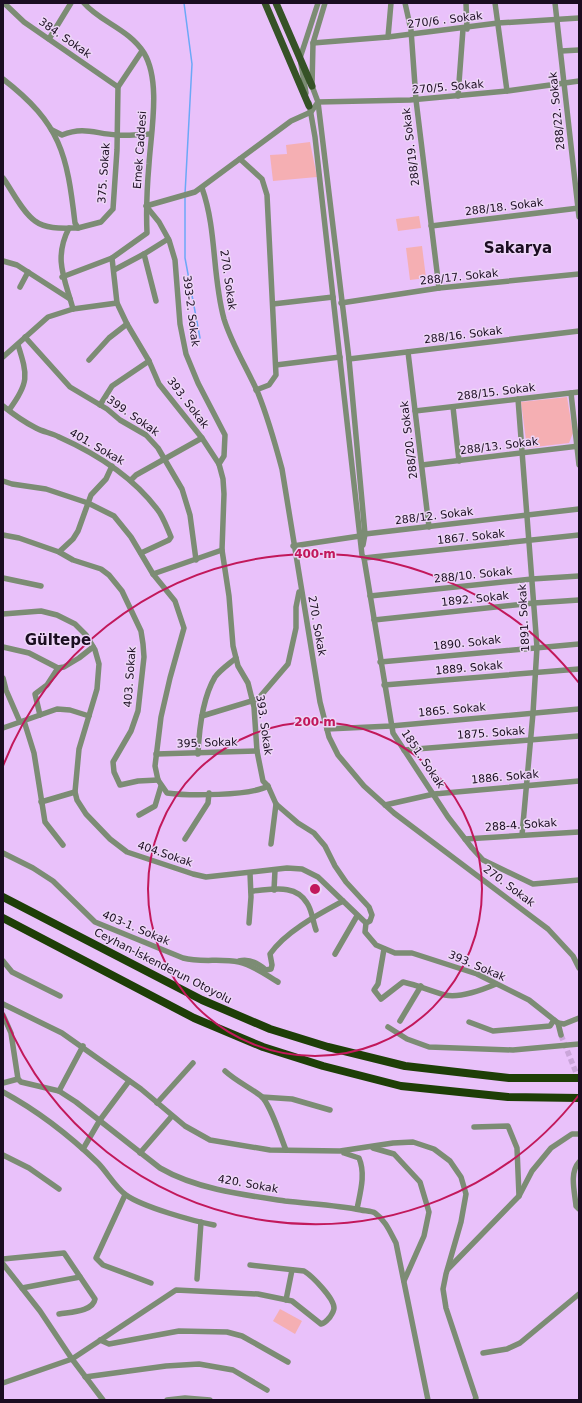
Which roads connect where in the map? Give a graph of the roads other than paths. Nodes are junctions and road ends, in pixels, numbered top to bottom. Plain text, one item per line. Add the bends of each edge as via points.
1 (71, 3) edge
2 (265, 3) edge
3 (276, 3) edge
4 (318, 3) edge
5 (325, 3) edge
6 (391, 3) edge
7 (405, 3) edge
8 (466, 3) edge
9 (495, 3) edge
10 (555, 3) edge
11 (86, 4) edge
12 (4, 6) edge
13 (556, 18) junction
14 (579, 18) edge
15 (498, 23) junction
16 (465, 29) junction
17 (411, 34) junction
18 (388, 38) junction
19 (49, 39) junction
20 (313, 43) junction
21 (579, 50) edge
22 (142, 51) junction
23 (560, 51) junction
24 (300, 58) junction
25 (3, 79) edge
26 (579, 81) edge
27 (564, 82) junction
28 (312, 86) junction
29 (118, 87) junction
30 (507, 92) junction
31 (458, 96) junction
32 (416, 100) junction
33 (318, 102) junction
34 (310, 109) junction
35 (52, 129) junction
36 (151, 134) junction
37 (117, 135) junction
38 (240, 159) junction
39 (3, 178) edge
40 (202, 188) junction
41 (146, 206) junction
42 (578, 208) edge
43 (579, 218) edge
44 (430, 226) junction
45 (69, 228) junction
46 (78, 228) junction
47 (168, 238) junction
48 (144, 254) junction
49 (112, 258) junction
50 (3, 261) edge
51 (114, 270) junction
52 (28, 272) junction
53 (579, 274) edge
54 (62, 277) junction
55 (20, 287) dead end
56 (439, 288) junction
57 (333, 297) junction
58 (70, 298) junction
59 (156, 301) dead end
60 (117, 303) junction
61 (341, 303) junction
62 (273, 304) junction
63 (73, 309) junction
64 (127, 324) junction
65 (579, 331) edge
66 (25, 337) junction
67 (18, 345) junction
68 (408, 352) junction
69 (3, 357) edge
70 (340, 357) junction
71 (349, 359) junction
72 (89, 360) dead end
73 (149, 361) junction
74 (276, 365) junction
75 (256, 390) junction
76 (579, 392) edge
77 (571, 393) junction
78 (518, 399) junction
79 (100, 405) junction
80 (3, 406) edge
81 (453, 407) junction
82 (9, 410) junction
83 (415, 411) junction
84 (202, 438) junction
85 (577, 447) edge
86 (523, 453) junction
87 (166, 460) junction
88 (459, 461) junction
89 (219, 464) junction
90 (422, 465) junction
91 (579, 465) edge
92 (112, 466) junction
93 (131, 480) junction
94 (3, 481) edge
95 (88, 503) junction
96 (579, 509) edge
97 (528, 515) junction
98 (429, 526) junction
99 (3, 535) edge
100 (363, 535) junction
101 (579, 535) edge
102 (530, 541) junction
103 (293, 546) junction
104 (222, 550) junction
105 (59, 552) junction
106 (141, 553) junction
107 (363, 557) junction
108 (196, 560) junction
109 (153, 574) junction
110 (579, 576) edge
111 (3, 578) edge
112 (532, 579) junction
113 (41, 586) dead end
114 (300, 588) junction
115 (370, 596) junction
116 (579, 600) edge
117 (534, 603) junction
118 (3, 614) edge
119 (374, 620) junction
120 (579, 644) edge
121 (3, 646) edge
122 (536, 646) junction
123 (93, 647) junction
124 (236, 658) junction
125 (380, 662) junction
126 (58, 668) junction
127 (579, 669) edge
128 (535, 672) junction
129 (3, 678) edge
130 (384, 685) junction
131 (251, 700) junction
132 (579, 709) edge
133 (533, 713) junction
134 (40, 715) junction
135 (89, 716) junction
136 (202, 716) junction
137 (22, 721) junction
138 (391, 726) junction
139 (3, 728) edge
140 (327, 728) junction
141 (579, 736) edge
142 (531, 740) junction
143 (404, 750) junction
144 (258, 751) junction
145 (156, 754) junction
146 (198, 754) junction
147 (579, 781) edge
148 (160, 783) junction
149 (527, 784) junction
150 (268, 786) junction
151 (75, 792) junction
152 (209, 793) junction
153 (434, 794) junction
154 (41, 802) junction
155 (276, 804) junction
156 (385, 805) junction
157 (139, 815) dead end
158 (579, 832) edge
159 (522, 835) junction
160 (185, 839) dead end
161 (465, 839) junction
162 (271, 844) dead end
163 (63, 845) dead end
164 (3, 853) edge
165 (275, 870) junction
166 (250, 873) junction
167 (579, 880) edge
168 (274, 890) junction
169 (251, 891) junction
170 (3, 897) edge
171 (343, 901) junction
172 (357, 916) junction
173 (3, 918) edge
174 (312, 918) junction
175 (249, 923) dead end
176 (366, 923) junction
177 (316, 930) dead end
178 (384, 949) junction
179 (335, 954) dead end
180 (3, 961) edge
181 (238, 962) junction
182 (579, 968) edge
183 (278, 982) dead end
184 (496, 984) junction
185 (422, 986) junction
186 (60, 996) dead end
187 (3, 1004) edge
188 (3, 1014) edge
189 (579, 1018) edge
190 (400, 1020) dead end
191 (469, 1022) dead end
192 (556, 1022) junction
193 (388, 1027) dead end
194 (561, 1035) tunnel mouth
195 (579, 1044) edge
196 (83, 1046) junction
197 (193, 1062) dead end
198 (225, 1070) dead end
199 (579, 1078) edge
200 (18, 1079) junction
201 (129, 1081) junction
202 (3, 1083) edge
203 (3, 1092) edge
204 (59, 1092) junction
205 (262, 1097) junction
206 (579, 1098) edge
207 (157, 1103) junction
208 (330, 1110) dead end
209 (172, 1116) junction
210 (100, 1120) junction
211 (474, 1127) dead end
212 (579, 1134) edge
213 (372, 1147) junction
214 (83, 1149) junction
215 (286, 1150) junction
216 (340, 1151) junction
217 (140, 1153) junction
218 (3, 1155) edge
219 (579, 1162) edge
220 (59, 1189) dead end
221 (125, 1194) junction
222 (519, 1196) junction
223 (357, 1209) junction
224 (579, 1209) edge
225 (201, 1222) junction
226 (214, 1225) dead end
227 (3, 1259) edge
228 (3, 1264) edge
229 (250, 1265) dead end
230 (292, 1270) junction
231 (446, 1270) junction
232 (80, 1277) junction
233 (197, 1279) dead end
234 (404, 1281) junction
235 (150, 1283) dead end
236 (22, 1288) junction
237 (579, 1294) edge
238 (286, 1300) junction
239 (59, 1314) dead end
240 (100, 1340) junction
241 (483, 1353) dead end
242 (72, 1359) junction
243 (288, 1362) dead end
244 (85, 1377) junction
245 (3, 1383) edge
246 (267, 1390) dead end
247 (103, 1400) edge
248 (167, 1400) edge
249 (210, 1400) edge
250 (428, 1400) edge
251 (475, 1400) edge

1 - 19 street
2 - 34 main road
3 - 24 main road
4 - 24 street
5 - 20 street
6 - 18 street
7 - 17 street, 288/19. Sokak
8 - 16 street
9 - 15 street
10 - 13 street, 288/22. Sokak
11 - 22 street, Emek Caddesi via 129,35
12 - 19 street, 384. Sokak
13 - 14 street, 270/6 . Sokak
13 - 15 street, 270/6 . Sokak
13 - 23 street, 288/22. Sokak
15 - 16 street, 270/6 . Sokak
15 - 30 street
16 - 17 street, 270/6 . Sokak
16 - 31 street
17 - 18 street, 270/6 . Sokak
17 - 32 street, 288/19. Sokak
18 - 20 street, 270/6 . Sokak
19 - 29 street, 384. Sokak
20 - 28 street
21 - 23 street
22 - 29 street
22 - 36 street, Emek Caddesi via 150,66 154,88
23 - 27 street, 288/22. Sokak
24 - 28 main road
24 - 34 street
25 - 35 street via 24,95
26 - 27 street, 270/5. Sokak
27 - 30 street, 270/5. Sokak
27 - 42 street, 288/22. Sokak
28 - 33 street
29 - 37 street, 375. Sokak
30 - 31 street, 270/5. Sokak
31 - 32 street, 270/5. Sokak
32 - 33 street, 270/5. Sokak
32 - 44 street, 288/19. Sokak
33 - 34 street
33 - 61 street
34 - 38 street
34 - 57 street
35 - 37 street via 62,135 74,130 85,130
35 - 46 street via 70,178
36 - 37 street
36 - 41 street, Emek Caddesi
37 - 46 street, 375. Sokak via 113,209 101,222
38 - 40 street
38 - 62 street via 262,179 267,195
39 - 45 street, 375. Sokak via 35,222 51,228
40 - 41 street via 172,200
40 - 75 street, 270. Sokak via 210,216 223,314 230,336
41 - 47 street, 393-2. Sokak
41 - 49 street, Emek Caddesi via 147,234
42 - 43 street, 288/22. Sokak
42 - 44 street, 288/18. Sokak
44 - 56 street, 288/19. Sokak
45 - 46 street, 375. Sokak
45 - 54 street via 61,250
47 - 48 street
47 - 89 street, 393-2. Sokak via 175,260 178,303 186,354 225,435 224,456
48 - 51 street
48 - 59 street
49 - 51 street, 393. Sokak
49 - 54 street, Emek Caddesi
50 - 52 street
51 - 60 street, 393. Sokak
52 - 55 street
52 - 58 street
53 - 56 street, 288/17. Sokak
54 - 58 street
56 - 61 street, 288/17. Sokak
57 - 62 street
57 - 70 street
58 - 63 street
60 - 63 street
60 - 64 street, 393. Sokak
61 - 71 street
62 - 74 street
63 - 66 street via 48,318
64 - 72 street
64 - 73 street, 393. Sokak
65 - 68 street, 288/16. Sokak
66 - 67 street
66 - 79 street, 399. Sokak via 70,387
67 - 69 street
67 - 82 street via 26,380
68 - 71 street, 288/16. Sokak
68 - 83 street, 288/20. Sokak
70 - 74 street
70 - 100 street
71 - 100 street
73 - 79 street via 112,386
73 - 84 street, 393. Sokak via 159,384
74 - 75 street via 274,381
75 - 103 street, 270. Sokak via 282,468
76 - 77 street, 288/15. Sokak
77 - 78 street, 288/15. Sokak
77 - 85 street
78 - 81 street, 288/15. Sokak
78 - 86 street, 1891. Sokak
79 - 87 street, 399. Sokak via 153,442
80 - 82 street, 401. Sokak
81 - 83 street, 288/15. Sokak
81 - 88 street
82 - 92 street, 401. Sokak via 37,429 58,436
83 - 90 street, 288/20. Sokak
84 - 87 street
84 - 89 street, 393. Sokak
85 - 86 street, 288/13. Sokak
85 - 91 street
86 - 88 street, 288/13. Sokak
86 - 97 street, 1891. Sokak
87 - 93 street
87 - 108 street, 399. Sokak via 184,496 190,515
88 - 90 street, 288/13. Sokak
89 - 104 street, 393. Sokak via 224,494
90 - 98 street, 288/20. Sokak
92 - 93 street, 401. Sokak
92 - 95 street via 106,479 91,495
93 - 106 street, 401. Sokak via 158,510 171,537
94 - 95 street via 46,489
95 - 105 street via 78,531
95 - 106 street via 114,516
96 - 97 street, 288/12. Sokak
97 - 98 street, 288/12. Sokak
97 - 102 street, 1891. Sokak
98 - 100 street, 288/12. Sokak
99 - 105 street, 403. Sokak
100 - 103 street, 288/12. Sokak
100 - 107 street, 1851. Sokak
101 - 102 street, 1867. Sokak
102 - 107 street, 1867. Sokak
102 - 112 street, 1891. Sokak
103 - 114 street, 270. Sokak
104 - 108 street
104 - 124 street, 393. Sokak
105 - 148 street, 403. Sokak via 73,560 101,569 109,575 122,591 140,632 144,644 144,657 138,711 131,731 113,762 114,772 120,785 138,781
106 - 109 street
107 - 115 street, 1851. Sokak
108 - 109 street
109 - 145 street via 175,601 184,628 163,709
110 - 112 street, 288/10. Sokak
111 - 113 street
112 - 115 street, 288/10. Sokak
112 - 117 street, 1891. Sokak
114 - 131 street via 296,607 296,628 288,664 258,699
114 - 140 street, 270. Sokak
115 - 119 street, 1851. Sokak
116 - 117 street, 1892. Sokak
117 - 119 street, 1892. Sokak
117 - 122 street, 1891. Sokak
118 - 123 street via 41,611 57,615 75,624
119 - 125 street, 1851. Sokak
120 - 122 street, 1890. Sokak
121 - 126 street via 29,653
122 - 125 street, 1890. Sokak
122 - 128 street, 1891. Sokak
123 - 126 street via 64,667
123 - 135 street via 99,664 97,690
124 - 131 street, 393. Sokak via 248,683
124 - 136 street via 216,677
125 - 130 street, 1851. Sokak
126 - 134 street via 47,685 35,694
127 - 128 street, 1889. Sokak
128 - 130 street, 1889. Sokak
128 - 133 street, 1891. Sokak
129 - 137 street via 6,690
130 - 138 street, 1851. Sokak
131 - 136 street
131 - 144 street, 393. Sokak via 254,707
132 - 133 street, 1865. Sokak
133 - 138 street, 1865. Sokak
133 - 142 street, 1891. Sokak
134 - 135 street via 64,709
134 - 137 street
135 - 151 street via 80,749
136 - 146 street
137 - 139 street
137 - 154 street via 34,753
138 - 140 street, 1865. Sokak
138 - 143 street, 1851. Sokak
140 - 156 street, 270. Sokak via 338,755 349,770
141 - 142 street, 1875. Sokak
142 - 143 street, 1875. Sokak
142 - 149 street, 1891. Sokak
143 - 153 street, 1851. Sokak
144 - 146 street, 395. Sokak
144 - 150 street, 393. Sokak via 263,781
145 - 146 street, 395. Sokak
145 - 148 street via 155,766
147 - 149 street, 1886. Sokak
148 - 152 street via 167,793
148 - 157 street via 155,806
149 - 153 street, 1886. Sokak
149 - 159 street, 1891. Sokak
150 - 152 street via 251,792
150 - 155 street, 393. Sokak
151 - 154 street
151 - 166 street, 404.Sokak via 86,814 110,839 127,852 206,877
152 - 160 street via 208,803
153 - 156 street, 1886. Sokak
153 - 161 street, 1851. Sokak
154 - 163 street via 45,822
155 - 162 street
155 - 176 street, 393. Sokak via 314,833 326,846 346,882 370,907 372,915
156 - 182 street, 270. Sokak via 548,929 573,956
158 - 159 street, 288-4. Sokak
159 - 161 street, 288-4. Sokak
161 - 167 street, 1851. Sokak via 483,860 533,884
164 - 181 street, 403-1. Sokak via 52,881 95,922 183,958 195,961
165 - 166 street, 404.Sokak
165 - 168 street
165 - 171 street, 404.Sokak via 302,869 318,877
166 - 169 street
168 - 169 street
168 - 174 street via 283,889 298,893 308,904
169 - 175 street
170 - 199 highway, Ceyhan-İskenderun Otoyolu via 202,1000 270,1029 405,1066 510,1078
171 - 172 street, 404.Sokak
171 - 174 street
172 - 176 street, 404.Sokak
172 - 179 street
173 - 206 highway via 194,1018 263,1047 323,1066 401,1086 508,1097
174 - 177 street
174 - 181 street via 270,952 271,969 266,970 248,960
176 - 178 street, 393. Sokak via 365,932 376,945
178 - 184 street, 393. Sokak via 395,953 412,953 444,962
178 - 185 street via 378,984 374,990 381,999 403,982
180 - 186 street via 12,972
181 - 183 street, 403-1. Sokak via 251,966
184 - 185 street via 484,990 446,995
184 - 192 street, 393. Sokak via 529,1000
185 - 190 street
187 - 196 street via 47,1024
188 - 200 street via 11,1033
189 - 192 street via 564,1024
191 - 192 street via 493,1030 550,1026
192 - 194 street
193 - 195 street via 407,1039 429,1047 513,1050
196 - 201 street
196 - 204 street
197 - 207 street
198 - 205 street via 231,1077
200 - 202 street
200 - 204 street, 420. Sokak
201 - 207 street
201 - 210 street
203 - 214 street via 25,1104
204 - 210 street, 420. Sokak
205 - 208 street via 292,1099
205 - 215 street via 274,1117
207 - 209 street
209 - 215 street via 210,1140 270,1150
209 - 217 street
210 - 214 street
210 - 217 street, 420. Sokak
211 - 222 street via 508,1126 517,1148
212 - 222 street via 572,1134 551,1148 532,1171
213 - 216 street
213 - 231 street via 413,1142 434,1149 450,1161 461,1177 466,1194 461,1222
213 - 234 street via 394,1154 420,1182 429,1212 424,1236
214 - 221 street
215 - 216 street
216 - 223 street via 359,1158 361,1162 362,1175
217 - 223 street, 420. Sokak via 160,1168 194,1184 285,1201
218 - 220 street
219 - 224 street via 574,1174 576,1206
221 - 225 street via 141,1203
221 - 235 street via 96,1258 103,1264
222 - 231 street
223 - 234 street, 420. Sokak via 374,1212 386,1224 396,1243
225 - 226 street
225 - 233 street
227 - 232 street via 64,1253
228 - 236 street
229 - 230 street
230 - 238 street
230 - 238 street via 304,1271 314,1278 332,1302 334,1310 326,1323 321,1324 292,1301
231 - 251 street via 443,1289 446,1308
232 - 236 street
232 - 239 street via 95,1298 94,1303 88,1308
234 - 250 street, 420. Sokak
236 - 242 street
237 - 241 street via 520,1343 507,1349
238 - 240 street via 258,1294 176,1290
240 - 242 street
240 - 243 street via 109,1344 179,1331 227,1332 242,1336
242 - 244 street
242 - 245 street
244 - 246 street via 199,1364 241,1373
244 - 247 street
248 - 249 street

